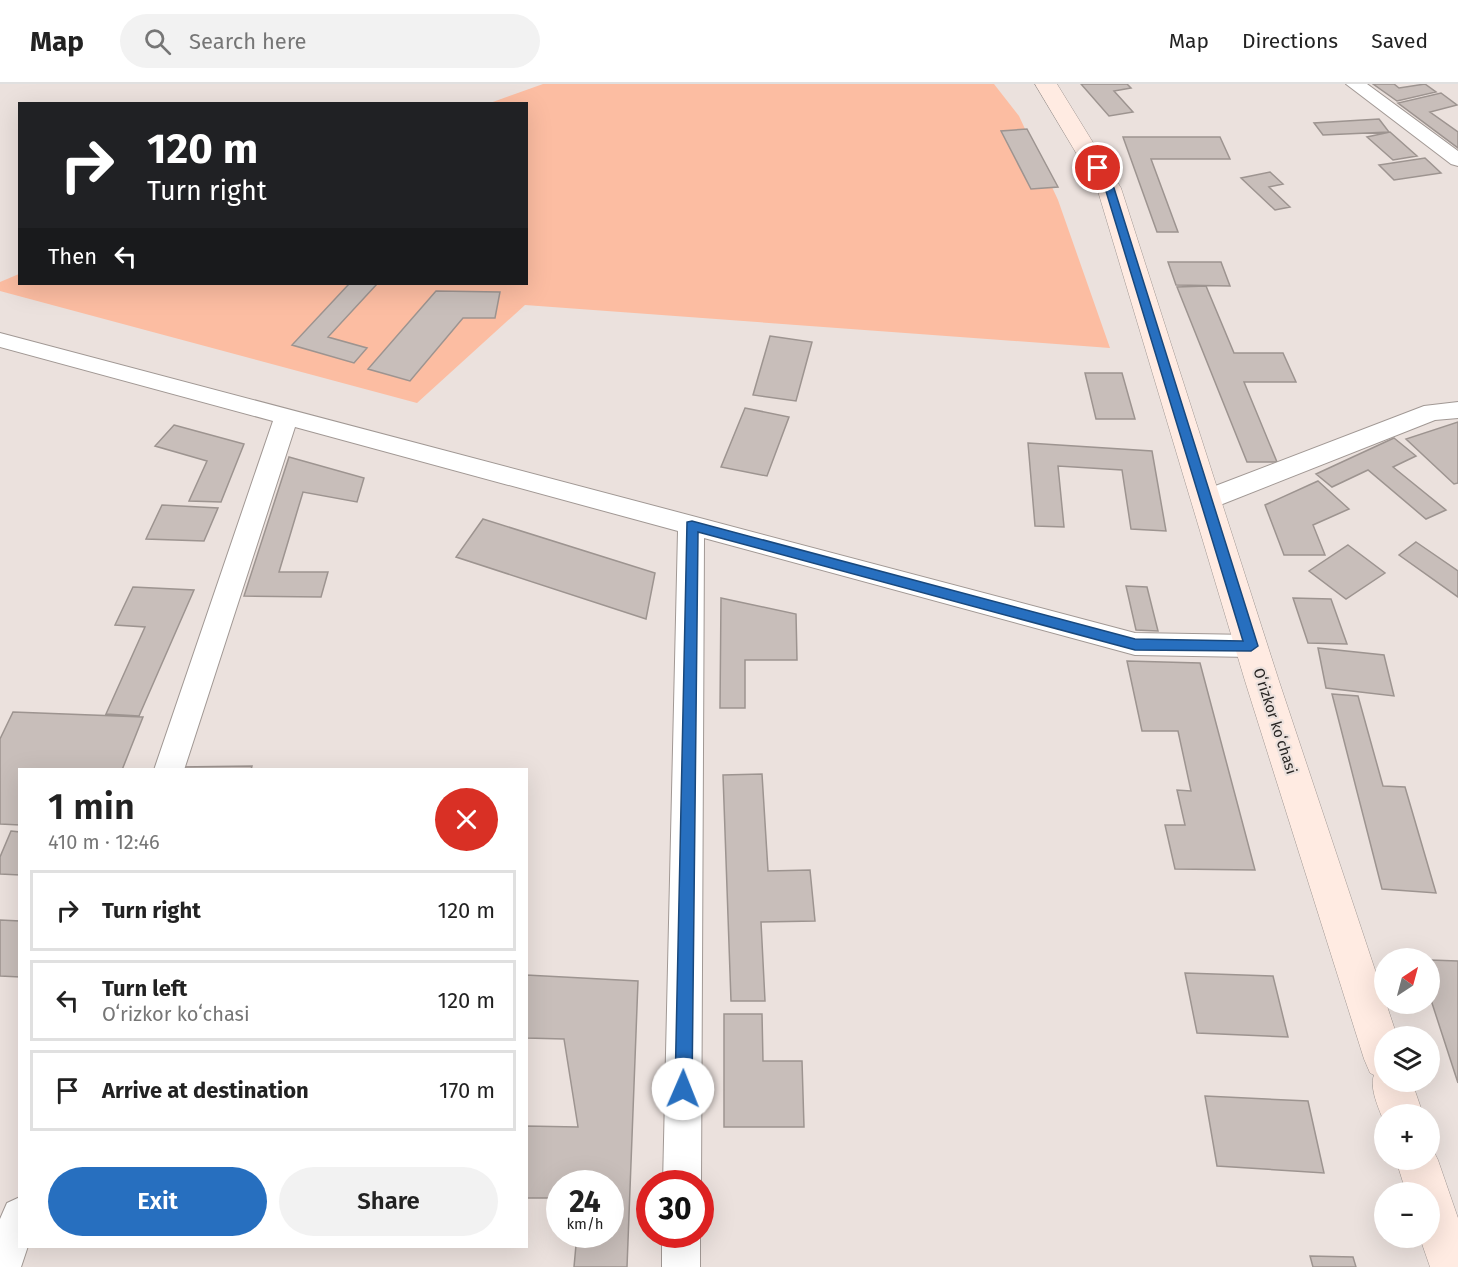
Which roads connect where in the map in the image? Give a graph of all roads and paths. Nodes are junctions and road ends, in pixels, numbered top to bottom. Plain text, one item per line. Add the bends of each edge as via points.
1 (1046, 84) edge
2 (1355, 84) edge
3 (1458, 160) edge
4 (0, 340) edge
5 (1458, 410) edge
6 (286, 417) junction
7 (1206, 500) junction
8 (692, 525) junction
9 (1251, 646) junction
10 (170, 768) edge
11 (1374, 1028) edge
12 (682, 1170) edge
13 (18, 1222) edge
14 (1440, 1230) edge
15 (681, 1248) edge
16 (2, 1267) edge
17 (681, 1267) edge
18 (1452, 1267) edge

1 - 7 main road, Oʻrizkor koʻchasi via 1109,188
2 - 3 street
4 - 6 street
5 - 7 street via 1432,412
6 - 8 street
6 - 10 street
7 - 9 main road, Oʻrizkor koʻchasi
8 - 9 street via 1135,644
8 - 12 street
9 - 11 main road, Oʻrizkor koʻchasi
13 - 16 street
14 - 18 main road
15 - 17 street

